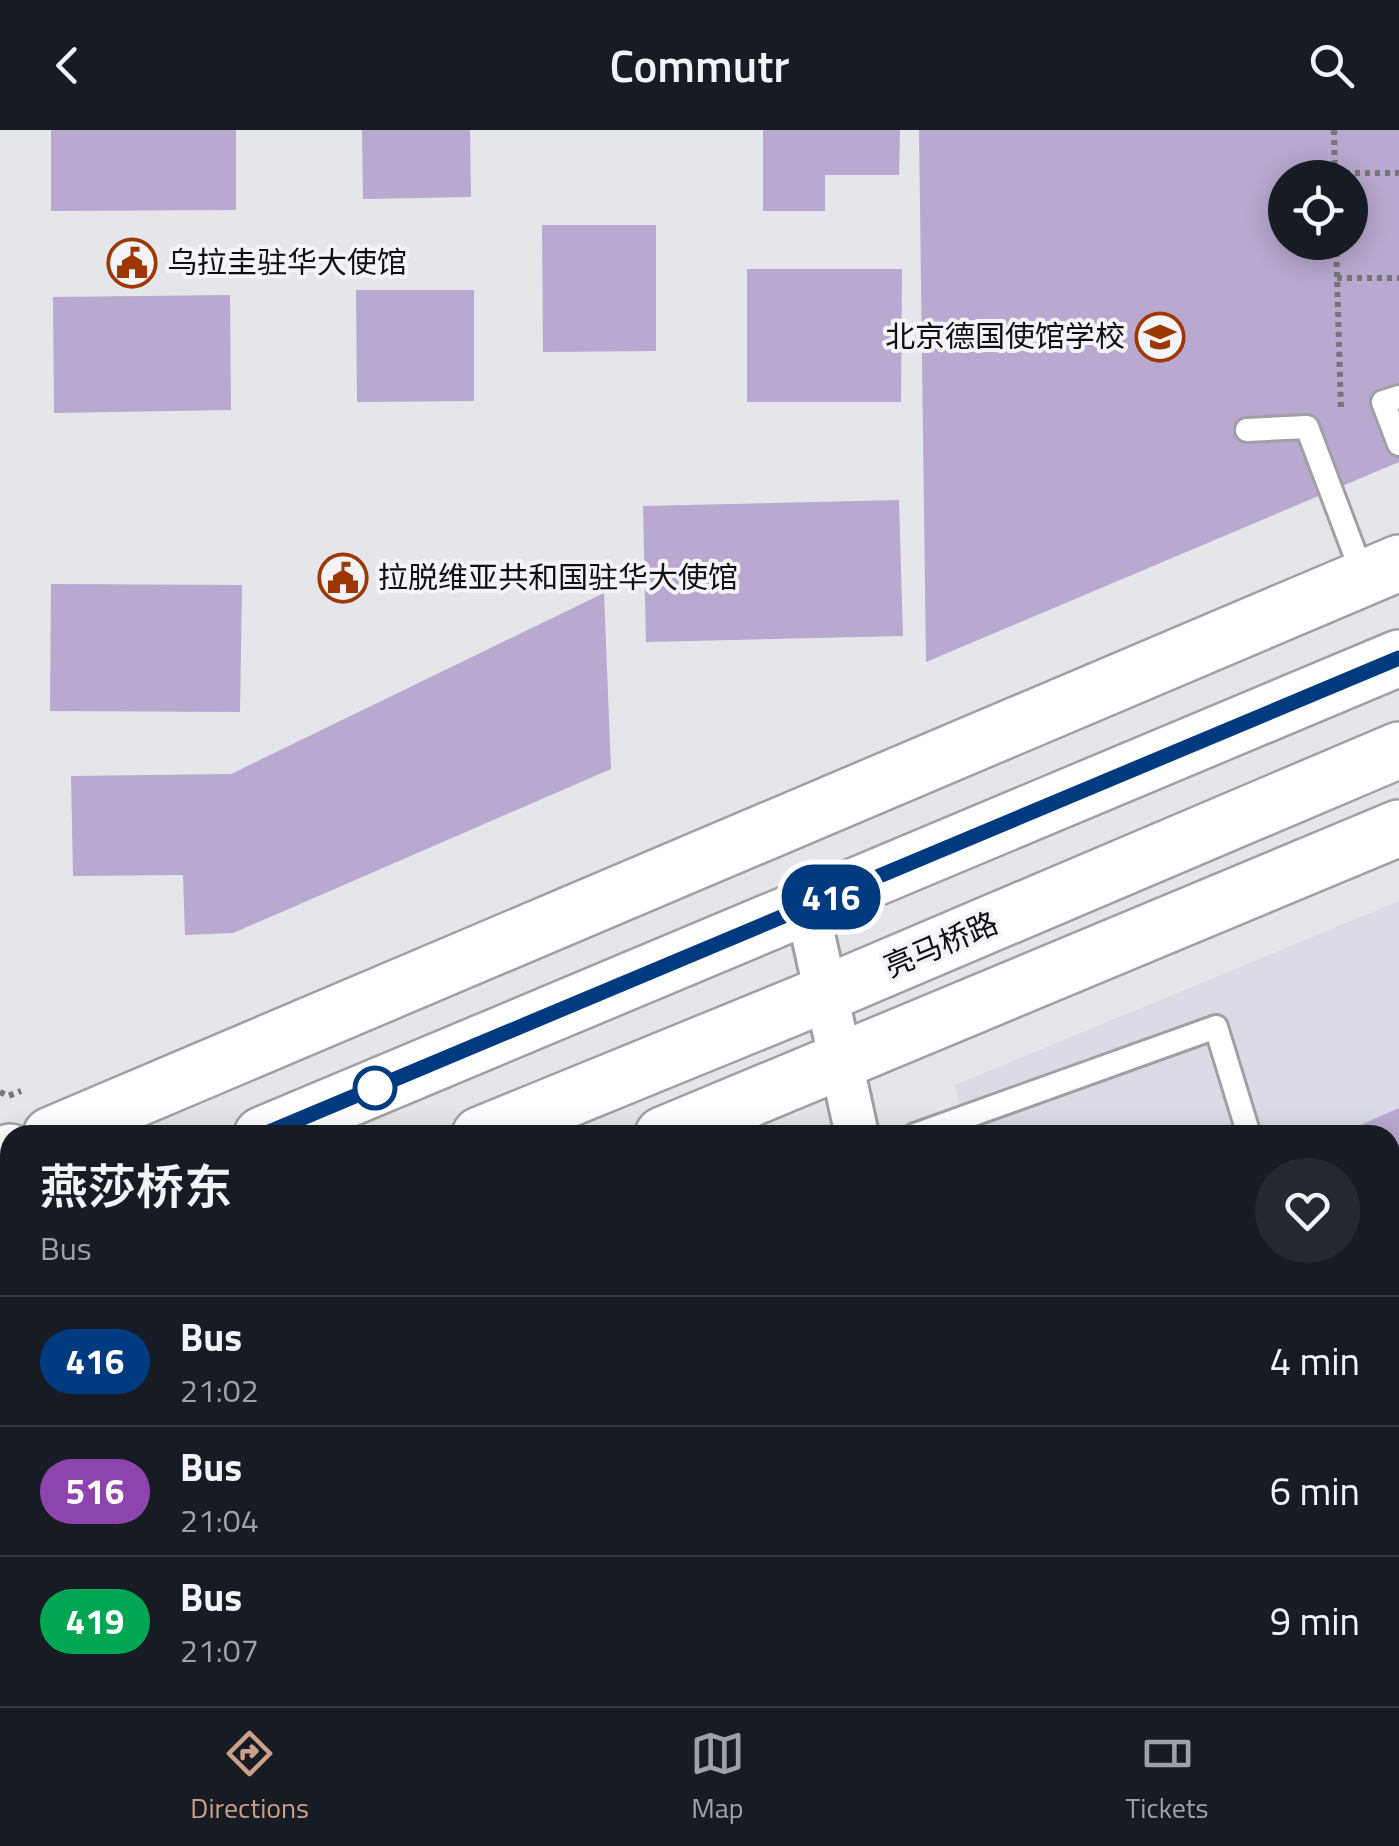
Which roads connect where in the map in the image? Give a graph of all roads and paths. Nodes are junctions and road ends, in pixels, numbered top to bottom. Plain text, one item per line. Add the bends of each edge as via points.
1 (1334, 130) edge
2 (1335, 160) edge
3 (1399, 173) edge
4 (1368, 174) edge
5 (1336, 260) edge
6 (1337, 278) junction
7 (1399, 278) edge
8 (1399, 397) edge
9 (1346, 427) dead end
10 (1248, 430) dead end
11 (1399, 444) edge
12 (1381, 570) edge
13 (1399, 658) edge
14 (1399, 750) edge
15 (1399, 828) edge
16 (807, 907) junction
17 (825, 994) junction
18 (840, 1060) junction
19 (75, 1125) edge
20 (286, 1125) edge
21 (504, 1125) edge
22 (686, 1125) edge
23 (854, 1125) edge
24 (943, 1125) edge
25 (1246, 1125) edge

1 - 2 path
3 - 4 path
5 - 6 path
6 - 7 path
6 - 9 path
8 - 11 lane via 1383,402
10 - 12 lane via 1308,427
12 - 19 main road
13 - 16 main road
14 - 17 main road, 亮马桥路
15 - 18 main road
16 - 17 street
16 - 20 main road
17 - 18 street
17 - 21 main road, 亮马桥路
18 - 22 main road
18 - 23 street
24 - 25 lane via 1216,1027

